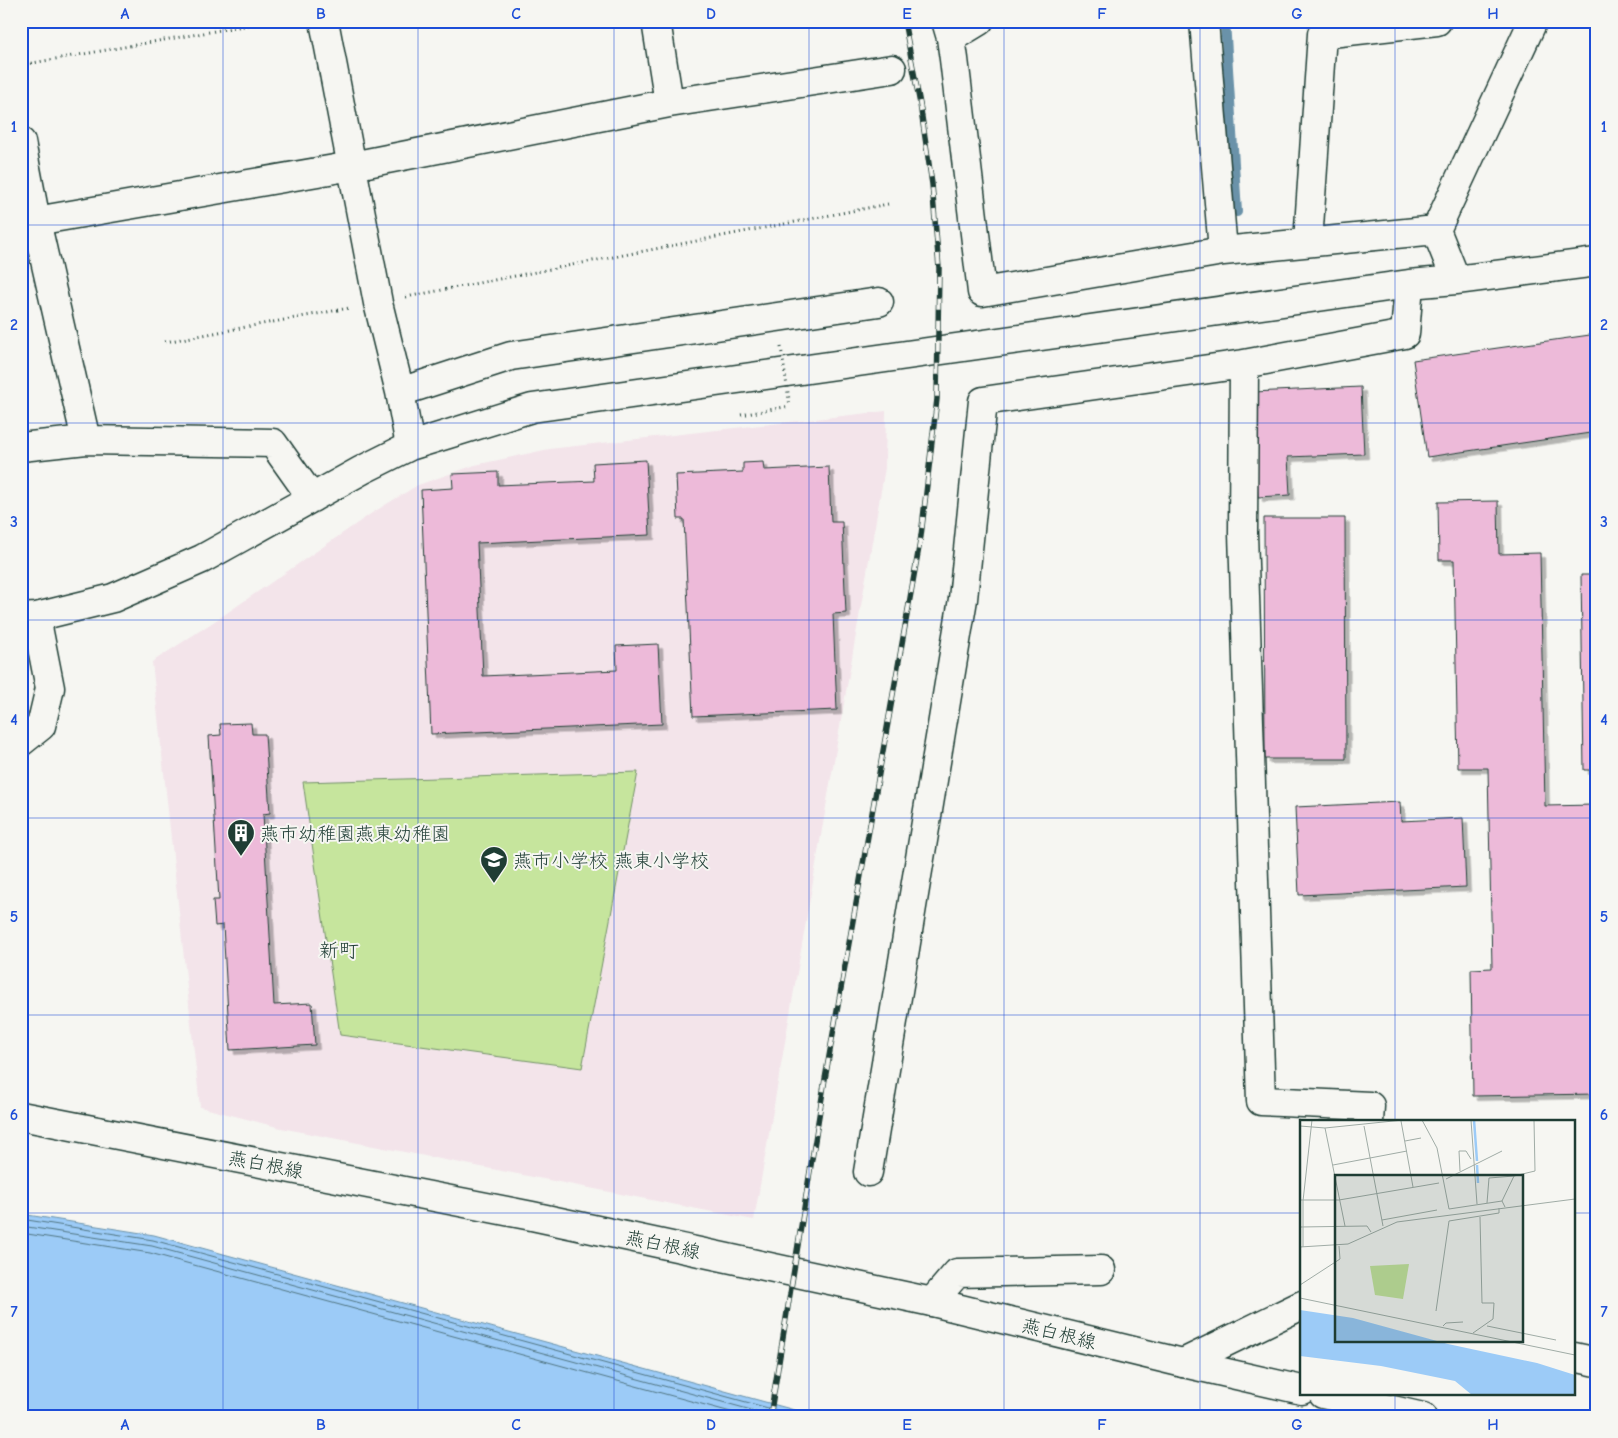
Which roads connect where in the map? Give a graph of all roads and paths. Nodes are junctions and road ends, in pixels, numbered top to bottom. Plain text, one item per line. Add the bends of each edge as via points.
1 (272, 21) edge
2 (324, 21) edge
3 (656, 21) edge
4 (979, 21) edge
5 (1204, 21) edge
6 (1437, 21) edge
7 (1532, 21) edge
8 (946, 45) edge
9 (21, 65) edge
10 (892, 69) dead end
11 (669, 103) junction
12 (21, 142) edge
13 (352, 166) junction
14 (888, 204) dead end
15 (29, 221) edge
16 (1436, 230) junction
17 (1308, 242) junction
18 (1222, 251) junction
19 (1597, 262) edge
20 (1456, 280) junction
21 (1409, 284) junction
22 (879, 302) dead end
23 (378, 303) junction
24 (165, 342) dead end
25 (781, 347) dead end
26 (1244, 364) junction
27 (400, 392) junction
28 (742, 415) dead end
29 (86, 440) junction
30 (410, 446) junction
31 (21, 447) edge
32 (312, 498) junction
33 (29, 618) edge
34 (21, 742) edge
35 (21, 1116) edge
36 (1369, 1120) edge
37 (868, 1172) dead end
38 (1101, 1270) dead end
39 (932, 1302) junction
40 (1300, 1306) edge
41 (1576, 1357) edge
42 (1597, 1362) edge
43 (1183, 1363) junction
44 (1300, 1390) edge
45 (1331, 1396) edge
46 (1423, 1417) edge

1 - 9 path
2 - 13 street
3 - 11 street
4 - 8 street
5 - 18 street
6 - 17 street via 1322,34
7 - 16 street
8 - 18 street via 982,292
10 - 11 street
11 - 13 street
12 - 15 street
13 - 15 street
13 - 23 street
14 - 23 path
15 - 29 street
16 - 17 street
16 - 20 street
17 - 18 street
19 - 20 street
20 - 21 street
21 - 26 street via 1405,334
21 - 30 street via 532,408
22 - 27 street via 511,356
23 - 24 path
23 - 27 street
25 - 28 path, bridge via 790,406
26 - 36 street via 1242,533 1261,1101 1370,1106
26 - 37 street via 983,401 963,600
27 - 30 street
29 - 31 street
29 - 32 street via 273,443
30 - 32 street
32 - 33 street via 202,559 113,598
33 - 34 street via 50,688 41,726
35 - 39 street, 燕白根線 via 522,1214
38 - 39 street via 957,1273
39 - 43 street, 燕白根線
40 - 43 street
41 - 42 street
43 - 44 street, 燕白根線
45 - 46 street

